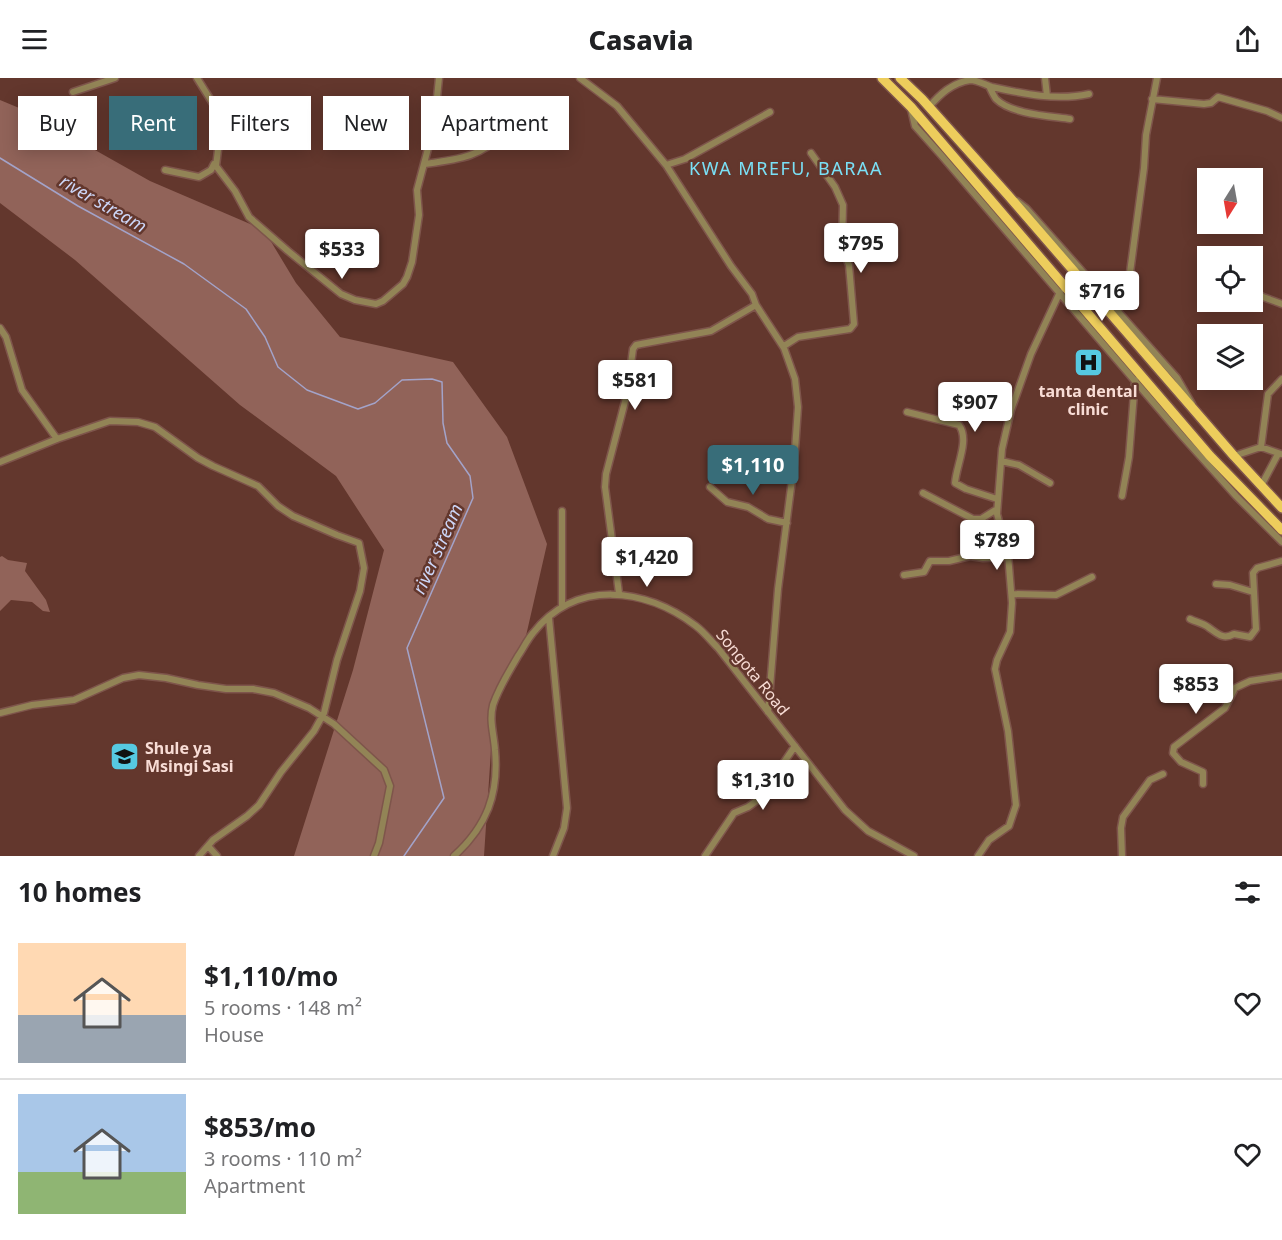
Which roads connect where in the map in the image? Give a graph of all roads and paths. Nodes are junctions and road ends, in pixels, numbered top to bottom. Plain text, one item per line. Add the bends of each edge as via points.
1 (115, 78) edge
2 (197, 78) edge
3 (438, 78) edge
4 (580, 78) edge
5 (882, 78) edge
6 (900, 78) edge
7 (1045, 78) edge
8 (1157, 78) edge
9 (989, 86) junction
10 (73, 92) dead end
11 (1089, 94) dead end
12 (1047, 96) junction
13 (1152, 99) junction
14 (911, 107) junction
15 (929, 107) junction
16 (770, 112) dead end
17 (1282, 118) edge
18 (1070, 119) dead end
19 (484, 150) edge
20 (811, 153) dead end
21 (977, 161) junction
22 (214, 164) junction
23 (425, 164) junction
24 (666, 165) junction
25 (165, 170) dead end
26 (964, 170) junction
27 (1007, 194) junction
28 (994, 204) junction
29 (1060, 292) junction
30 (1263, 297) edge
31 (1282, 304) edge
32 (756, 305) junction
33 (1118, 313) junction
34 (0, 328) edge
35 (783, 346) junction
36 (1282, 379) edge
37 (1135, 380) junction
38 (907, 412) dead end
39 (1196, 412) junction
40 (57, 439) junction
41 (1261, 447) junction
42 (1280, 454) edge
43 (1234, 456) junction
44 (1000, 461) junction
45 (0, 462) edge
46 (1050, 483) dead end
47 (1261, 486) junction
48 (710, 487) dead end
49 (923, 493) dead end
50 (1122, 496) dead end
51 (997, 499) junction
52 (1282, 508) edge
53 (997, 509) junction
54 (562, 511) dead end
55 (787, 523) junction
56 (1282, 530) edge
57 (1282, 542) edge
58 (1008, 557) junction
59 (1282, 561) edge
60 (904, 575) dead end
61 (1092, 577) dead end
62 (1216, 584) dead end
63 (1253, 592) junction
64 (619, 593) junction
65 (1012, 594) junction
66 (562, 607) junction
67 (549, 618) junction
68 (1190, 619) dead end
69 (1282, 676) edge
70 (0, 712) edge
71 (768, 712) junction
72 (322, 717) junction
73 (795, 746) junction
74 (1163, 774) dead end
75 (1203, 784) dead end
76 (208, 846) junction
77 (199, 856) edge
78 (217, 856) edge
79 (374, 856) edge
80 (454, 856) edge
81 (553, 856) edge
82 (705, 856) edge
83 (914, 856) edge
84 (978, 856) edge
85 (1122, 856) edge

1 - 10 street
2 - 22 street via 222,118
3 - 23 street via 434,126
4 - 24 street via 617,106
5 - 14 highway
6 - 15 highway
7 - 12 street
8 - 13 street
9 - 12 street
9 - 15 street via 973,80 953,86
9 - 18 street via 1002,103
11 - 12 street
13 - 17 street via 1204,105 1218,97
13 - 33 street via 1129,280
14 - 26 highway
14 - 29 street via 915,126
15 - 21 highway
16 - 24 street via 686,159
19 - 23 street
20 - 35 street via 843,205 842,248 849,265 854,324 850,329 798,337
21 - 26 highway
21 - 27 highway
22 - 23 street via 254,222 341,294 373,304 383,301 407,277 417,233 417,190
22 - 25 street via 199,177
24 - 32 street
26 - 28 highway
27 - 28 highway
27 - 33 street via 1026,208
27 - 39 highway
28 - 56 highway via 1210,456
29 - 37 street
29 - 44 street via 1031,354 1011,410
30 - 31 street
32 - 35 street
32 - 64 street via 711,331 636,345 633,349 627,394 605,481
33 - 39 street via 1177,378
34 - 40 street via 22,390
35 - 55 street via 795,379 798,407
36 - 41 street via 1268,394
37 - 50 street
37 - 57 street
38 - 51 street via 959,425 963,435 956,485
39 - 43 highway
40 - 45 street
40 - 72 street via 110,421 155,427 198,458 258,486 293,516 358,541 364,568 360,591
41 - 42 street
41 - 43 street
42 - 47 street
43 - 47 highway
44 - 46 street via 1019,465
44 - 51 street
47 - 52 highway
48 - 55 street via 727,502
49 - 53 street via 976,519
51 - 53 street
53 - 58 street
54 - 66 street
55 - 71 street
58 - 60 street via 930,561 924,572
58 - 65 street
59 - 63 street via 1254,570
61 - 65 street via 1056,595
62 - 63 street
63 - 68 street via 1256,629 1250,637 1223,637
64 - 66 street, Songota Road via 581,599
64 - 71 street, Songota Road via 665,607 697,627
65 - 84 street via 1010,632 995,669 1008,731 1016,805 1009,826 989,840
66 - 67 street, Songota Road
67 - 80 street, Songota Road via 533,633 503,681 490,719 495,748 494,792 487,814
67 - 81 street via 567,807
69 - 75 street via 1250,681 1235,688 1225,708 1174,747 1177,760 1203,772
70 - 72 street via 74,700 123,678 148,675 226,689 264,690
71 - 73 street, Songota Road
72 - 76 street via 259,805
72 - 79 street via 384,770 390,786
73 - 82 street via 759,799 734,813
73 - 83 street, Songota Road via 845,810 868,831
74 - 85 street via 1150,780 1124,817
76 - 77 street
76 - 78 street

